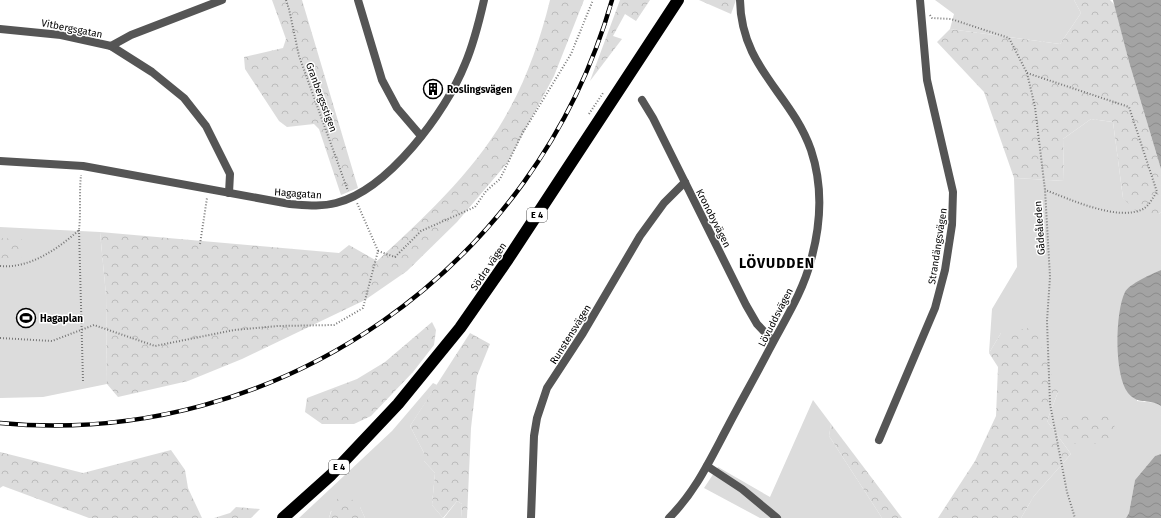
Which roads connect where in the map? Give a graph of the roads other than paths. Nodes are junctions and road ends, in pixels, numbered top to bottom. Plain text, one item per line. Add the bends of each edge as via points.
1 (222, 0) edge
2 (358, 0) edge
3 (484, 0) edge
4 (678, 0) edge
5 (740, 0) edge
6 (920, 2) edge
7 (0, 29) edge
8 (111, 46) junction
9 (642, 100) dead end
10 (421, 136) junction
11 (0, 161) edge
12 (685, 182) junction
13 (229, 193) junction
14 (773, 341) junction
15 (879, 440) dead end
16 (707, 466) junction
17 (283, 518) edge
18 (531, 518) edge
19 (669, 518) edge
20 (777, 518) edge

1 - 8 street via 131,35
2 - 10 street via 382,80 397,108
3 - 10 street, Hagagatan via 475,38 465,65 448,99
4 - 17 highway, Södra vägen / E 4 via 460,328 398,404 331,475
5 - 14 street, Lövuddsvägen via 744,35 751,52 805,134 819,187 818,224 811,262 793,306
6 - 15 street, Strandängsvägen via 927,80 953,192 953,219 945,270 935,308
7 - 8 street, Vitbergsgatan via 61,35
8 - 13 street, Vitbergsgatan via 152,72 184,98 206,126 230,174
9 - 12 street, Kronobyvägen
10 - 13 street, Hagagatan via 378,181 350,198 335,203 315,206 290,204
11 - 13 street, Hagagatan via 83,166
12 - 14 street, Kronobyvägen via 746,305 757,324
12 - 18 street, Runstensvägen via 664,203 640,236 547,388 534,436
14 - 16 street, Lövuddsvägen
16 - 19 street, Lövuddsvägen via 694,489
16 - 20 street via 742,489

